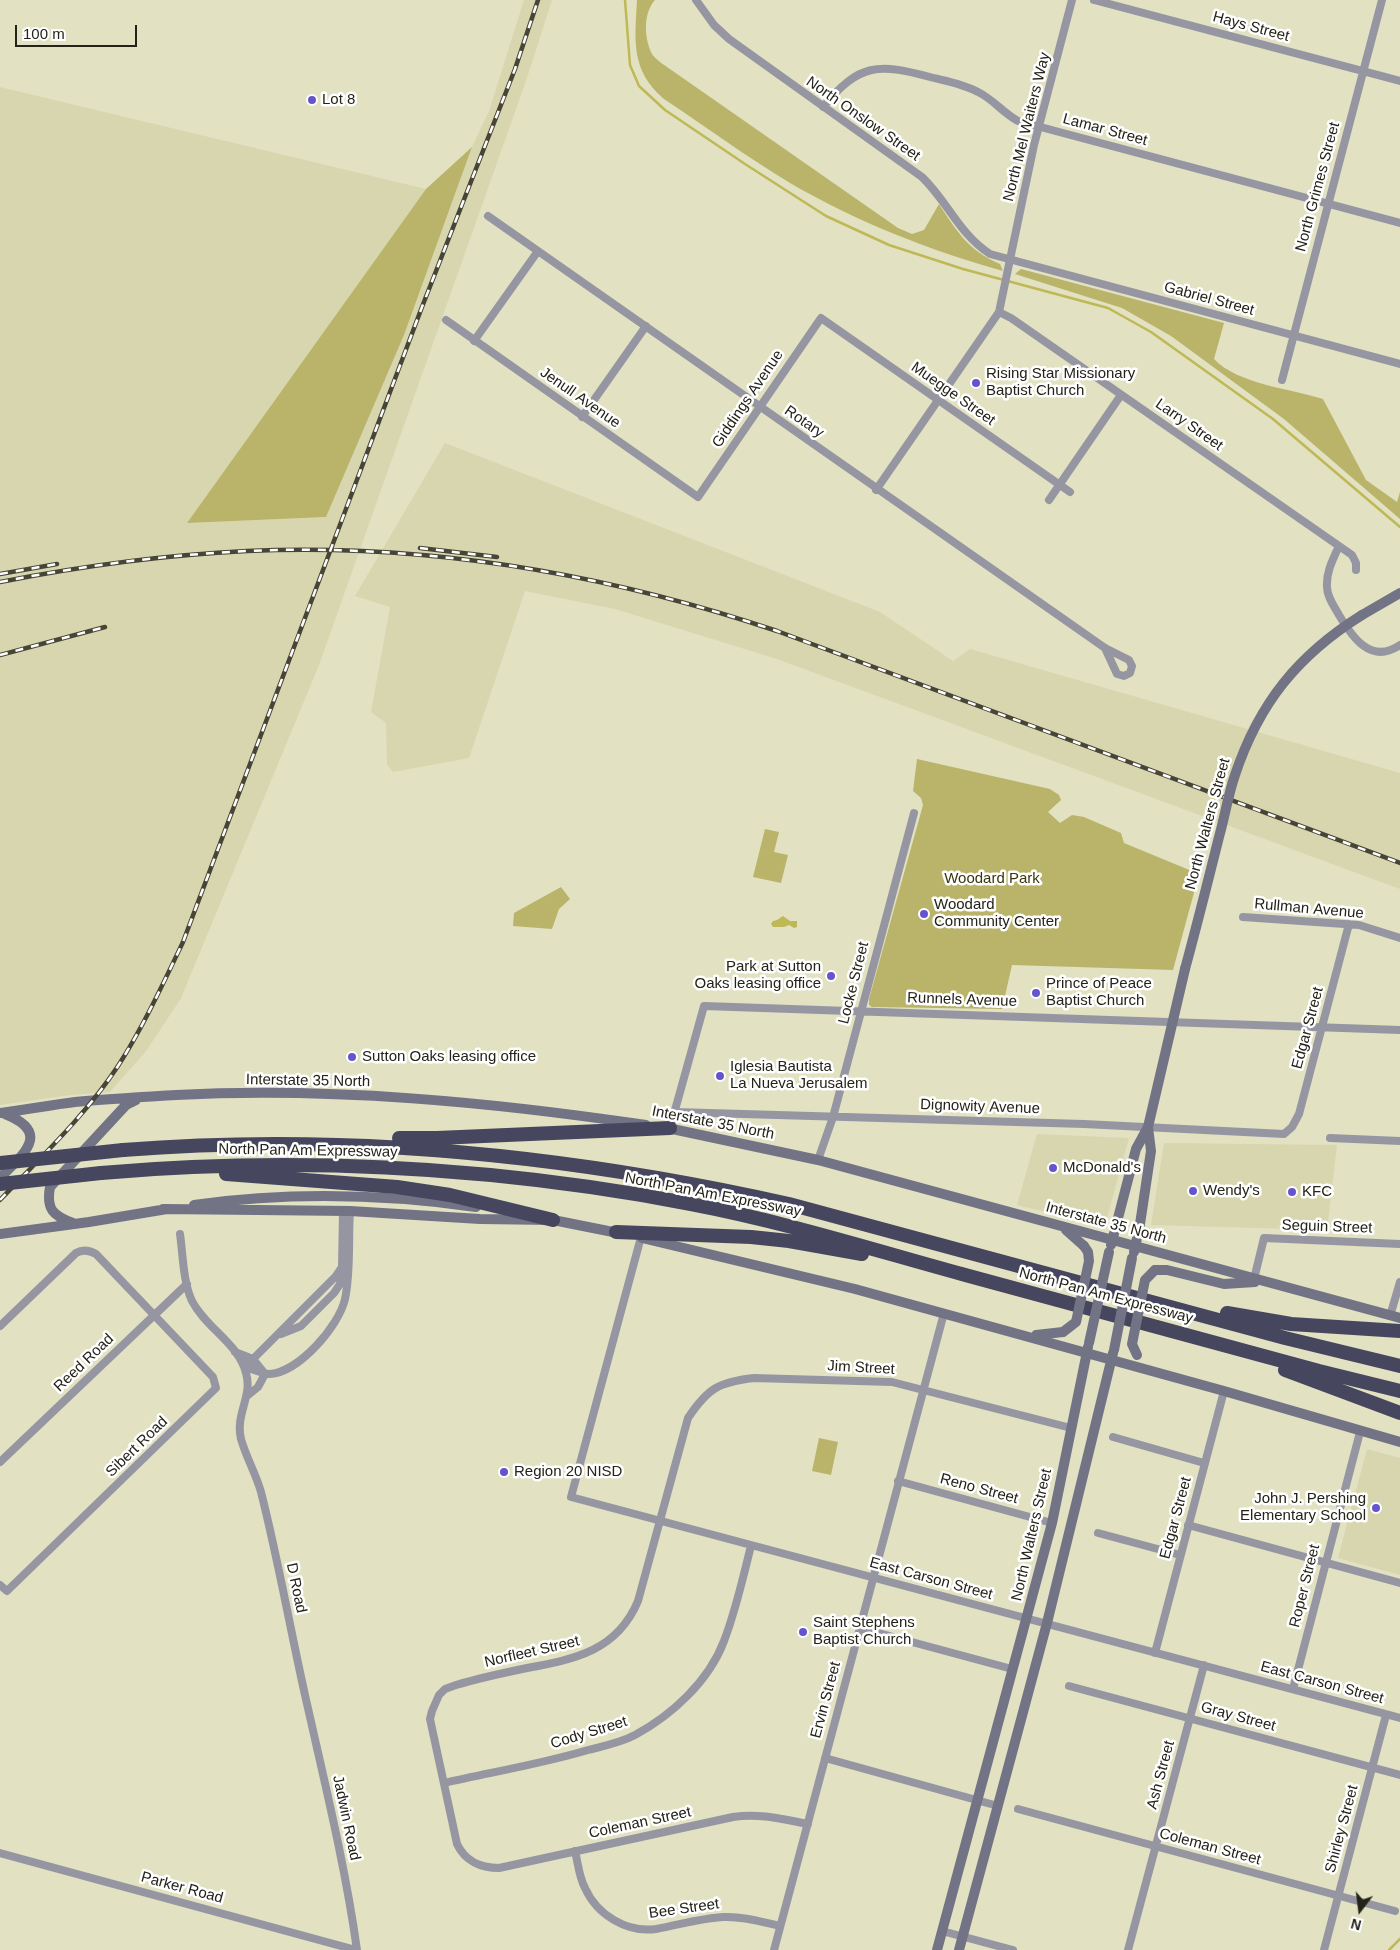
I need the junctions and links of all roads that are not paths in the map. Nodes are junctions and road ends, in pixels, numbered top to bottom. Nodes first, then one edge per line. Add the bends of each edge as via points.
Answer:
1 (696, 0) edge
2 (1072, 0) edge
3 (1094, 0) edge
4 (1382, 0) edge
5 (1363, 71) junction
6 (1400, 81) edge
7 (823, 107) junction
8 (1039, 126) junction
9 (1328, 204) junction
10 (488, 216) dead end
11 (1400, 223) edge
12 (538, 251) junction
13 (1010, 260) junction
14 (999, 312) junction
15 (821, 318) joint
16 (446, 320) dead end
17 (646, 326) junction
18 (1294, 336) junction
19 (474, 341) junction
20 (1400, 364) edge
21 (1282, 380) dead end
22 (1121, 395) junction
23 (939, 400) junction
24 (759, 407) junction
25 (582, 417) junction
26 (1059, 484) junction
27 (876, 490) junction
28 (1070, 492) dead end
29 (698, 497) joint
30 (1049, 500) dead end
31 (1339, 546) junction
32 (1356, 570) dead end
33 (1400, 593) edge
34 (1400, 645) edge
35 (1106, 648) dead end
36 (914, 813) dead end
37 (1243, 917) dead end
38 (1349, 924) junction
39 (1400, 938) edge
40 (861, 1011) junction
41 (1172, 1023) junction
42 (1322, 1027) junction
43 (1400, 1030) edge
44 (142, 1097) junction
45 (675, 1112) junction
46 (2, 1113) edge
47 (833, 1117) junction
48 (1148, 1127) junction
49 (670, 1128) junction
50 (1284, 1134) joint
51 (1330, 1138) dead end
52 (1400, 1140) edge
53 (184, 1146) junction
54 (818, 1160) junction
55 (0, 1162) edge
56 (128, 1171) junction
57 (0, 1178) edge
58 (0, 1184) edge
59 (163, 1209) junction
60 (346, 1211) junction
61 (553, 1220) junction
62 (75, 1224) junction
63 (1063, 1227) junction
64 (616, 1232) junction
65 (0, 1234) edge
66 (180, 1234) dead end
67 (641, 1237) junction
68 (1112, 1240) junction
69 (1400, 1244) edge
70 (1135, 1246) junction
71 (970, 1276) junction
72 (1259, 1280) junction
73 (1400, 1282) edge
74 (187, 1284) junction
75 (1150, 1301) junction
76 (944, 1313) junction
77 (154, 1315) junction
78 (1395, 1317) edge
79 (1142, 1322) junction
80 (0, 1326) edge
81 (1400, 1331) edge
82 (1027, 1336) junction
83 (1088, 1348) junction
84 (236, 1352) junction
85 (1113, 1355) junction
86 (253, 1359) junction
87 (1400, 1366) edge
88 (245, 1367) junction
89 (265, 1374) junction
90 (1179, 1378) junction
91 (923, 1389) junction
92 (1224, 1391) junction
93 (1400, 1391) edge
94 (246, 1396) junction
95 (1400, 1413) edge
96 (688, 1418) joint
97 (1071, 1428) junction
98 (1360, 1432) junction
99 (1113, 1437) dead end
100 (1400, 1442) edge
101 (0, 1462) edge
102 (1204, 1463) junction
103 (898, 1481) junction
104 (660, 1521) junction
105 (1052, 1523) junction
106 (1188, 1525) junction
107 (1098, 1533) dead end
108 (751, 1546) junction
109 (1180, 1555) junction
110 (1325, 1562) junction
111 (873, 1578) junction
112 (1400, 1583) edge
113 (0, 1585) edge
114 (1027, 1618) junction
115 (1047, 1623) junction
116 (860, 1628) junction
117 (1155, 1652) junction
118 (1204, 1665) junction
119 (1012, 1669) junction
120 (1069, 1686) dead end
121 (1293, 1689) junction
122 (304, 1692) joint
123 (1386, 1715) junction
124 (1190, 1718) junction
125 (1400, 1718) edge
126 (825, 1758) junction
127 (1372, 1768) junction
128 (1400, 1775) edge
129 (444, 1783) junction
130 (978, 1800) junction
131 (998, 1806) junction
132 (1018, 1809) dead end
133 (808, 1824) junction
134 (1156, 1848) junction
135 (575, 1851) junction
136 (0, 1853) edge
137 (479, 1865) joint
138 (1338, 1896) junction
139 (1395, 1911) dead end
140 (780, 1926) junction
141 (942, 1931) junction
142 (963, 1936) junction
143 (357, 1950) edge
144 (774, 1950) edge
145 (937, 1950) edge
146 (959, 1950) edge
147 (1013, 1950) edge
148 (1128, 1950) edge
149 (1324, 1950) edge

1 - 7 street, North Onslow Street via 729,39
2 - 8 street, North Mel Waiters Way
3 - 5 street, Hays Street
4 - 5 street, North Grimes Street
5 - 6 street, Hays Street
5 - 9 street, North Grimes Street
7 - 8 street, Lamar Street via 856,75 873,69 892,68 970,88 1012,117
7 - 13 street, North Onslow Street via 922,177 938,194 958,226 976,244 990,254
8 - 9 street, Lamar Street
8 - 13 street, North Mel Waiters Way
9 - 11 street, Lamar Street
9 - 18 street, North Grimes Street
10 - 12 street, Rotary
12 - 17 street, Rotary
12 - 19 street
13 - 14 street, North Mel Waiters Way
13 - 18 street, Gabriel Street
14 - 22 street, Larry Street
14 - 23 street
15 - 23 street, Muegge Street
15 - 24 street, Giddings Avenue
16 - 19 street, Jenull Avenue
17 - 24 street, Rotary
17 - 25 street
18 - 20 street, Gabriel Street
18 - 21 street, North Grimes Street
19 - 25 street, Jenull Avenue
22 - 26 street
22 - 31 street, Larry Street
23 - 26 street, Muegge Street
23 - 27 street
24 - 27 street, Rotary
24 - 29 street, Giddings Avenue
25 - 29 street, Jenull Avenue
26 - 28 street, Muegge Street
26 - 30 street
27 - 35 street, Rotary
31 - 32 street, Larry Street via 1352,555
31 - 34 street via 1328,571 1327,590 1349,633 1360,644 1373,650 1389,650
33 - 41 main road, North Walters Street, bridge via 1338,630 1306,656 1266,705 1233,782
36 - 40 street, Locke Street
37 - 38 street, Rullman Avenue
38 - 39 street, Rullman Avenue
38 - 42 street, Edgar Street
40 - 41 street, Runnels Avenue
40 - 45 street, Runnels Avenue via 704,1006
40 - 47 street, Locke Street
41 - 42 street, Runnels Avenue
41 - 48 main road, North Walters Street
42 - 43 street, Runnels Avenue
42 - 50 street, Edgar Street via 1299,1114
44 - 46 main road, Interstate 35 North via 75,1102
44 - 49 main road, Interstate 35 North via 321,1094 439,1100 529,1108
44 - 62 main road via 126,1105 50,1187 49,1206 57,1217
45 - 47 street, Dignowity Avenue
45 - 49 street
46 - 57 main road via 23,1124 31,1140 28,1149
47 - 48 street, Dignowity Avenue
47 - 54 street, Locke Street
48 - 50 street, Dignowity Avenue
48 - 68 main road, North Walters Street via 1136,1149
48 - 70 main road, North Walters Street via 1151,1151
49 - 53 highway via 438,1138 255,1136
49 - 54 main road, Interstate 35 North
51 - 52 street
53 - 55 highway, North Pan Am Expressway, bridge
53 - 75 highway, North Pan Am Expressway via 397,1147 513,1156 632,1173 789,1204
54 - 63 main road, Interstate 35 North
56 - 58 highway, North Pan Am Expressway, bridge
56 - 61 highway via 240,1175 397,1187 450,1195
56 - 71 highway, North Pan Am Expressway via 242,1165 346,1166 518,1178 657,1198 783,1224
59 - 60 main road
59 - 61 main road via 227,1200 366,1197 447,1203
59 - 62 main road
60 - 61 main road
60 - 86 street via 340,1284 334,1294 301,1326 278,1335
60 - 89 street via 348,1283 345,1302 335,1322 300,1362
61 - 64 main road
62 - 65 main road
63 - 68 main road, Interstate 35 North
63 - 82 main road, bridge via 1088,1252 1089,1261 1076,1322 1063,1332
64 - 67 main road
64 - 71 highway via 789,1241
66 - 74 street
67 - 76 main road via 839,1284
67 - 104 street, East Carson Street via 571,1497
68 - 70 main road, Interstate 35 North
68 - 83 main road, North Walters Street, bridge
69 - 72 street, Seguin Street via 1264,1238
70 - 72 main road, Interstate 35 North
70 - 85 main road, North Walters Street, bridge
71 - 79 highway, North Pan Am Expressway
72 - 78 main road, Interstate 35 North
72 - 90 main road, bridge via 1224,1284 1167,1270 1155,1270 1145,1280 1132,1344 1137,1355
73 - 78 street
74 - 77 street, Reed Road
74 - 84 street via 192,1301
75 - 81 highway via 1291,1324
75 - 87 highway, North Pan Am Expressway
76 - 82 main road
76 - 91 street, Ervin Street
77 - 80 street via 89,1250 81,1251
77 - 101 street, Reed Road
77 - 113 street, Sibert Road via 213,1377 216,1388 7,1592
79 - 93 highway, North Pan Am Expressway
79 - 95 highway
82 - 83 main road
83 - 85 main road
83 - 97 main road, North Walters Street
84 - 86 street
84 - 88 street
85 - 90 main road
85 - 115 main road, North Walters Street
86 - 88 street
86 - 89 street
88 - 89 street
88 - 94 street
89 - 94 street via 258,1387
90 - 92 main road
91 - 96 street, Jim Street via 873,1380 735,1380 709,1392
91 - 97 street, Jim Street
91 - 103 street, Ervin Street
92 - 98 main road
92 - 102 street, Edgar Street
94 - 122 street, D Road via 239,1420 240,1431 260,1491
96 - 104 street, Norfleet Street
97 - 105 main road, North Walters Street
98 - 100 main road
98 - 110 street, Roper Street
99 - 102 street
102 - 106 street, Edgar Street
103 - 105 street, Reno Street
103 - 111 street, Ervin Street
104 - 108 street, East Carson Street
104 - 129 street, Norfleet Street via 638,1601 629,1621 614,1637 593,1651 564,1661 471,1680 439,1695 430,1719
105 - 114 main road, North Walters Street
106 - 109 street, Edgar Street
106 - 110 street
107 - 109 street
108 - 111 street, East Carson Street
108 - 129 street, Cody Street via 718,1653 697,1685 663,1716 622,1740 569,1756
109 - 117 street, Edgar Street
110 - 112 street
110 - 121 street, Roper Street
111 - 114 street, East Carson Street
111 - 116 street, Ervin Street
114 - 115 street, East Carson Street
114 - 119 main road, North Walters Street
115 - 117 street, East Carson Street
115 - 131 main road, North Walters Street
116 - 119 street
116 - 126 street, Ervin Street
117 - 118 street, East Carson Street
118 - 121 street, East Carson Street
118 - 124 street, Ash Street
119 - 130 main road, North Walters Street
120 - 124 street, Gray Street
121 - 123 street, East Carson Street
122 - 143 street, Jadwin Road via 339,1849
123 - 125 street, East Carson Street
123 - 127 street, Shirley Street
124 - 127 street, Gray Street
124 - 134 street, Ash Street
126 - 130 street
126 - 133 street, Ervin Street
127 - 128 street, Gray Street
127 - 138 street, Shirley Street
129 - 137 street, Norfleet Street via 457,1844 466,1857
130 - 131 street
130 - 141 main road, North Walters Street
131 - 142 main road, North Walters Street
132 - 134 street, Coleman Street
133 - 135 street, Coleman Street via 748,1815
133 - 140 street, Ervin Street
134 - 138 street, Coleman Street
134 - 148 street, Ash Street
135 - 137 street, Coleman Street via 499,1868
135 - 140 street, Bee Street via 588,1894 603,1912 625,1926 656,1929 727,1916
136 - 143 street, Parker Road
138 - 139 street, Coleman Street
138 - 149 street, Shirley Street
140 - 144 street, Ervin Street
141 - 142 street
141 - 145 main road, North Walters Street
142 - 146 main road, North Walters Street
142 - 147 street

